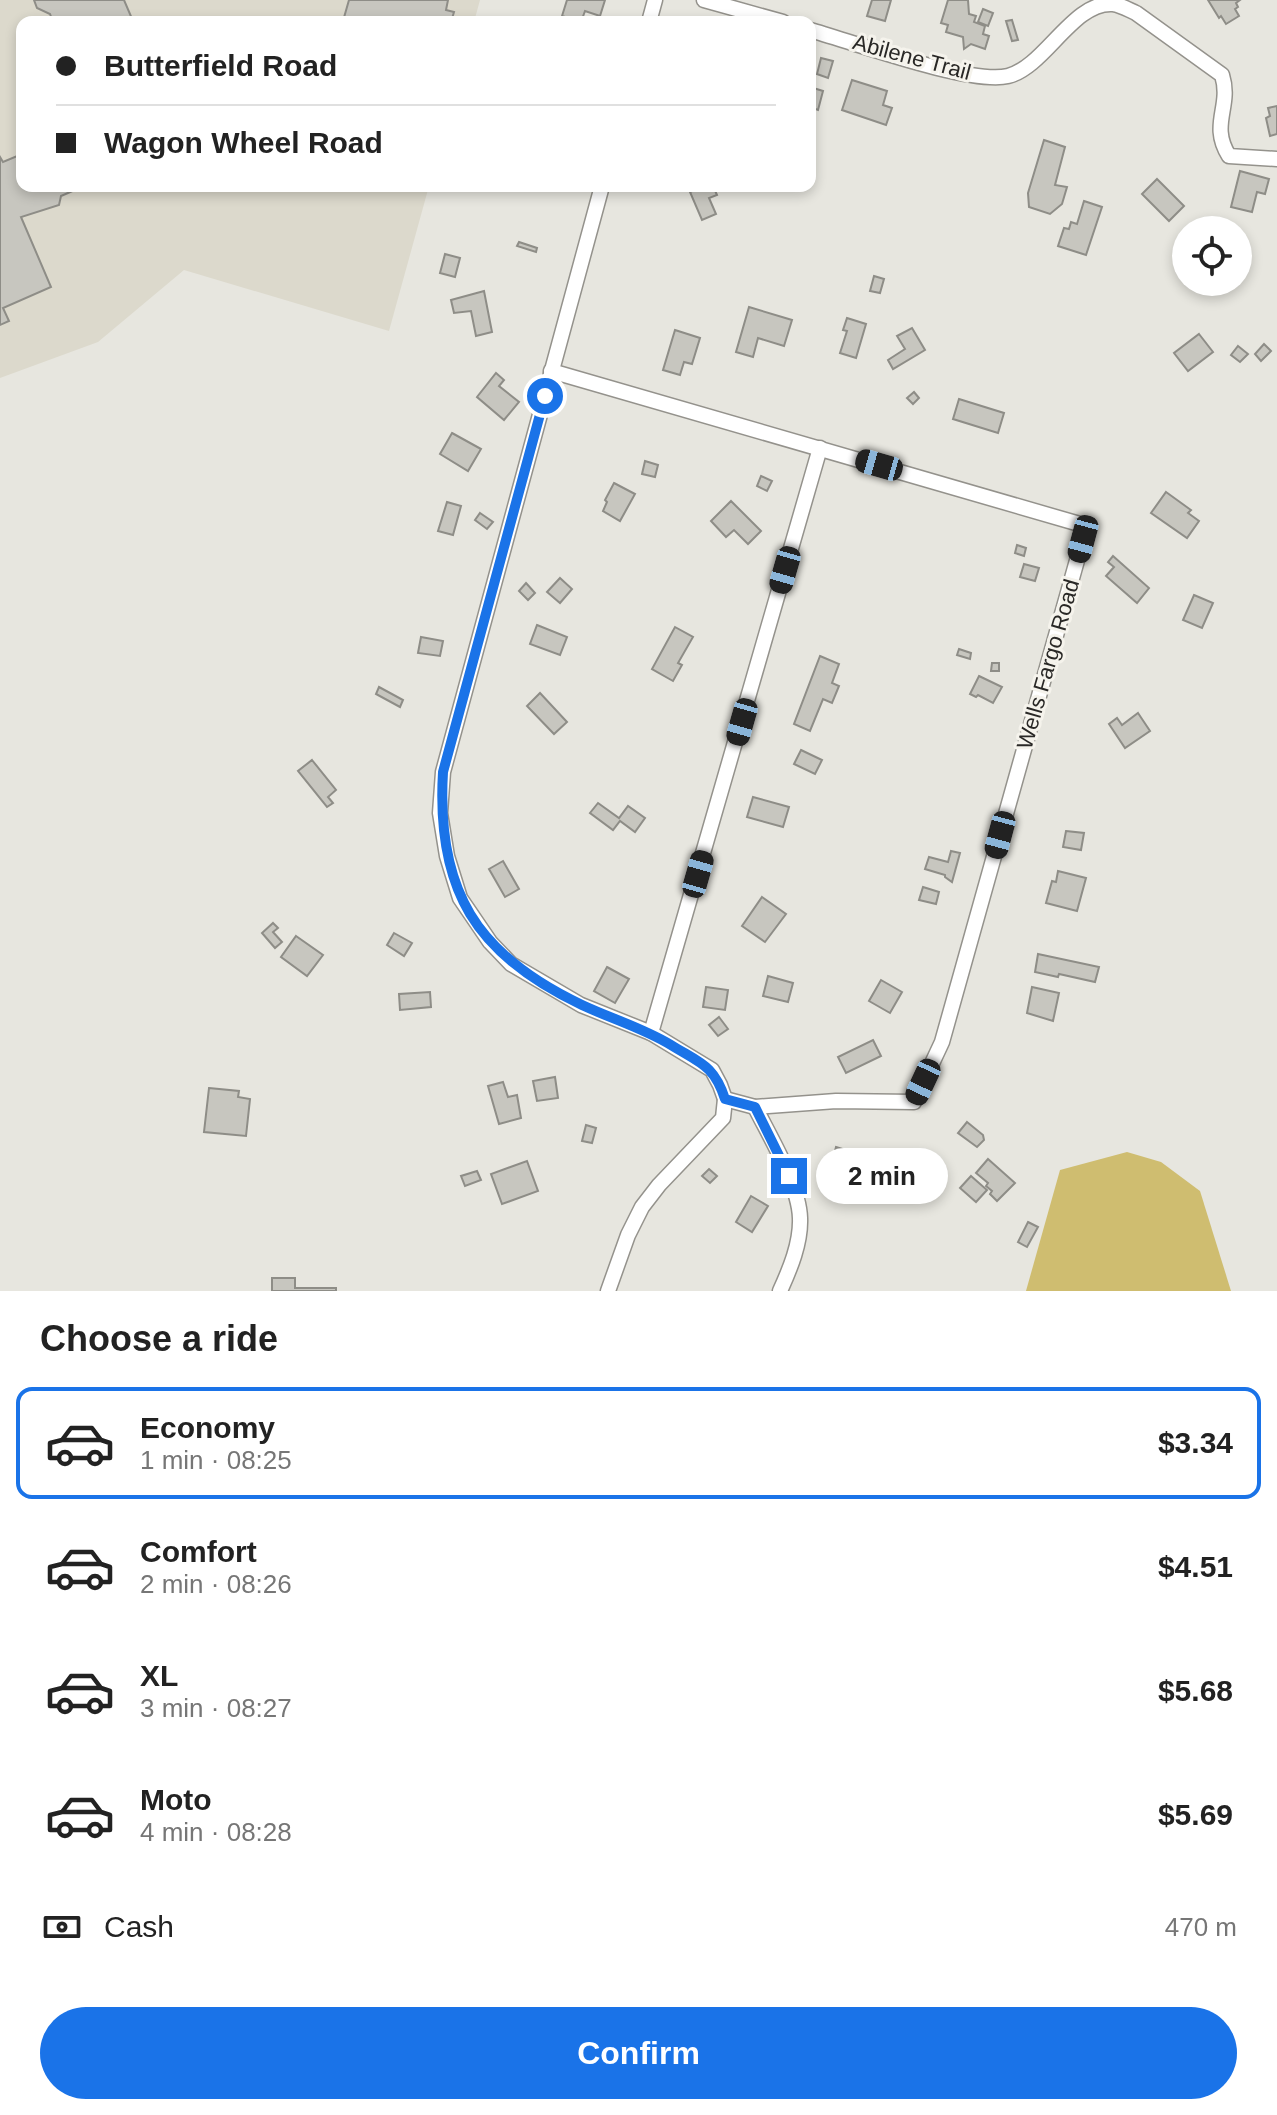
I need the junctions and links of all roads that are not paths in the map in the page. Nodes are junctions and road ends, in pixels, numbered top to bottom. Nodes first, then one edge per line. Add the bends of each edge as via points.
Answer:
1 (704, 0) edge
2 (761, 16) edge
3 (816, 32) edge
4 (1276, 157) edge
5 (600, 192) edge
6 (551, 371) junction
7 (820, 448) junction
8 (651, 1033) junction
9 (725, 1099) junction
10 (755, 1107) junction
11 (608, 1291) edge
12 (780, 1291) edge

1 - 2 street
3 - 4 street, Abilene Trail via 965,75 1008,76 1035,60 1091,10 1110,4 1122,7 1222,75 1226,88 1220,141 1229,156
5 - 6 street
6 - 7 street, Wells Fargo Road
6 - 8 street via 443,772 444,843 460,898 511,964 581,1005
7 - 8 street
7 - 10 street, Wells Fargo Road via 1083,525 1083,539 942,1042 914,1102
8 - 9 street via 712,1070
9 - 10 street, Wells Fargo Road
9 - 11 street via 723,1118 642,1207
10 - 12 street via 789,1176 800,1218 793,1262

